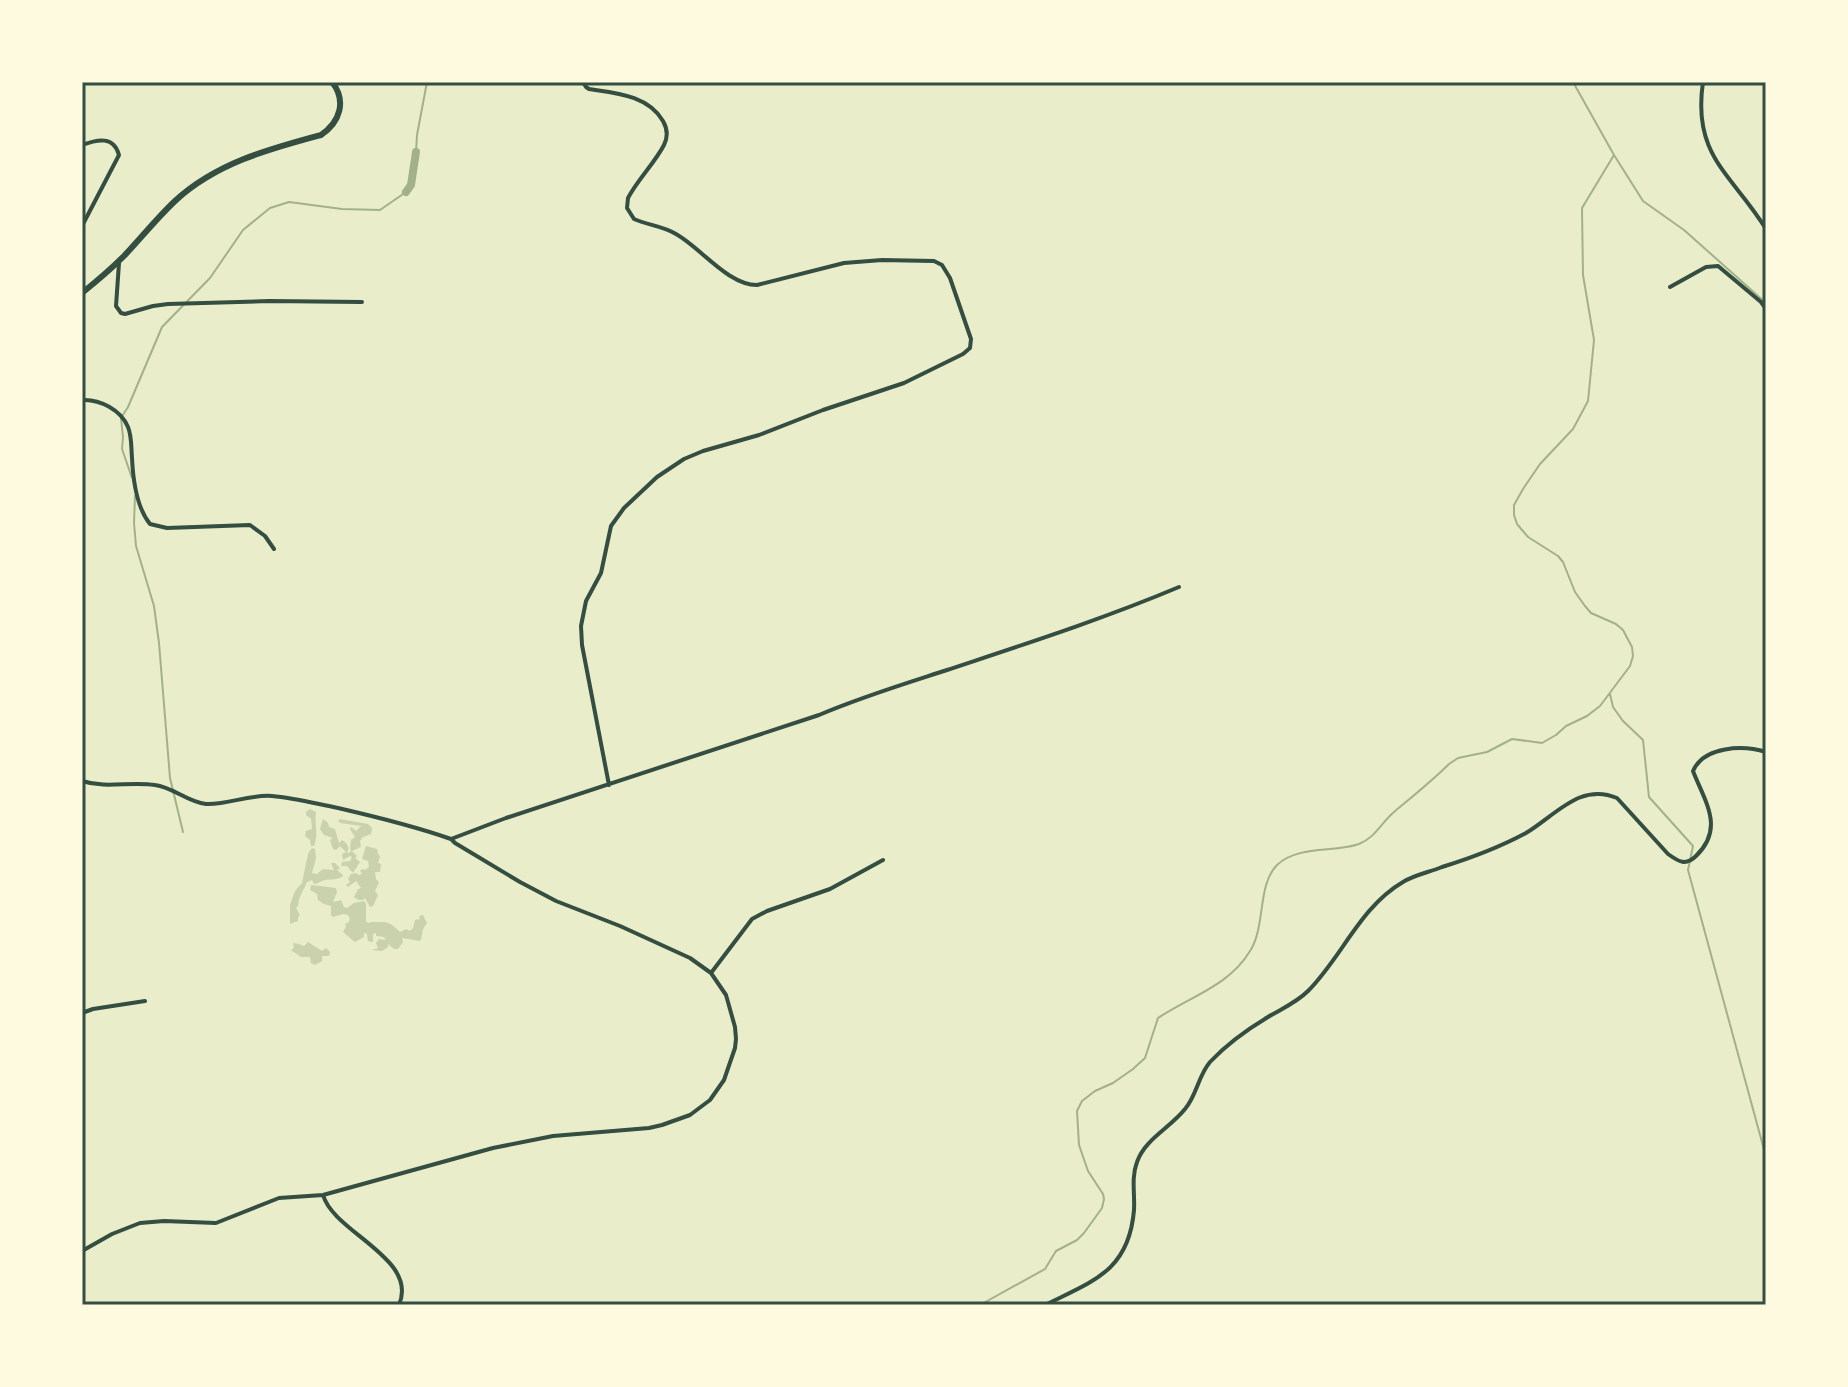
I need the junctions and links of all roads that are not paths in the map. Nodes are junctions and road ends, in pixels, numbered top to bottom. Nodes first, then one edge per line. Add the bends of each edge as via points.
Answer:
1 (332, 82) edge
2 (583, 82) edge
3 (1703, 82) edge
4 (82, 145) edge
5 (82, 226) edge
6 (1766, 229) edge
7 (119, 261) junction
8 (1670, 287) dead end
9 (82, 293) edge
10 (362, 302) dead end
11 (1766, 309) edge
12 (82, 400) edge
13 (274, 549) dead end
14 (1179, 587) dead end
15 (1766, 752) edge
16 (82, 781) edge
17 (609, 785) junction
18 (451, 839) junction
19 (883, 860) dead end
20 (711, 973) junction
21 (145, 1001) dead end
22 (82, 1013) edge
23 (323, 1195) junction
24 (82, 1251) edge
25 (399, 1305) edge
26 (1045, 1305) edge

1 - 7 main road via 340,109 326,131 249,156 204,179 175,201
2 - 17 street via 589,89 647,105 666,127 662,147 628,198 634,219 675,233 748,285 853,262 934,261 950,278 971,339 967,352 916,378 684,459 624,508 611,526 581,626
3 - 6 street via 1702,116 1710,150
4 - 5 street via 109,141 119,155
7 - 9 main road
7 - 10 street via 116,306 125,314 168,304
8 - 11 street via 1718,266
12 - 13 street via 105,404 124,420 141,509 150,524 250,525
14 - 17 street
15 - 26 street via 1749,747 1719,752 1695,766 1711,833 1690,862 1668,854 1617,798 1596,793 1565,804 1527,832 1404,881 1368,912 1305,994 1246,1031 1211,1061 1194,1098 1137,1161 1130,1230 1117,1260 1095,1280
16 - 18 street via 161,786 201,803 272,796 411,825
17 - 18 street
18 - 20 street via 556,901 690,958
19 - 20 street via 830,889 752,919
20 - 23 street via 726,995 735,1048 718,1091 690,1115 649,1128 508,1144
21 - 22 street
23 - 24 street via 279,1198 216,1223 140,1223
23 - 25 street via 330,1210 392,1266 402,1286

